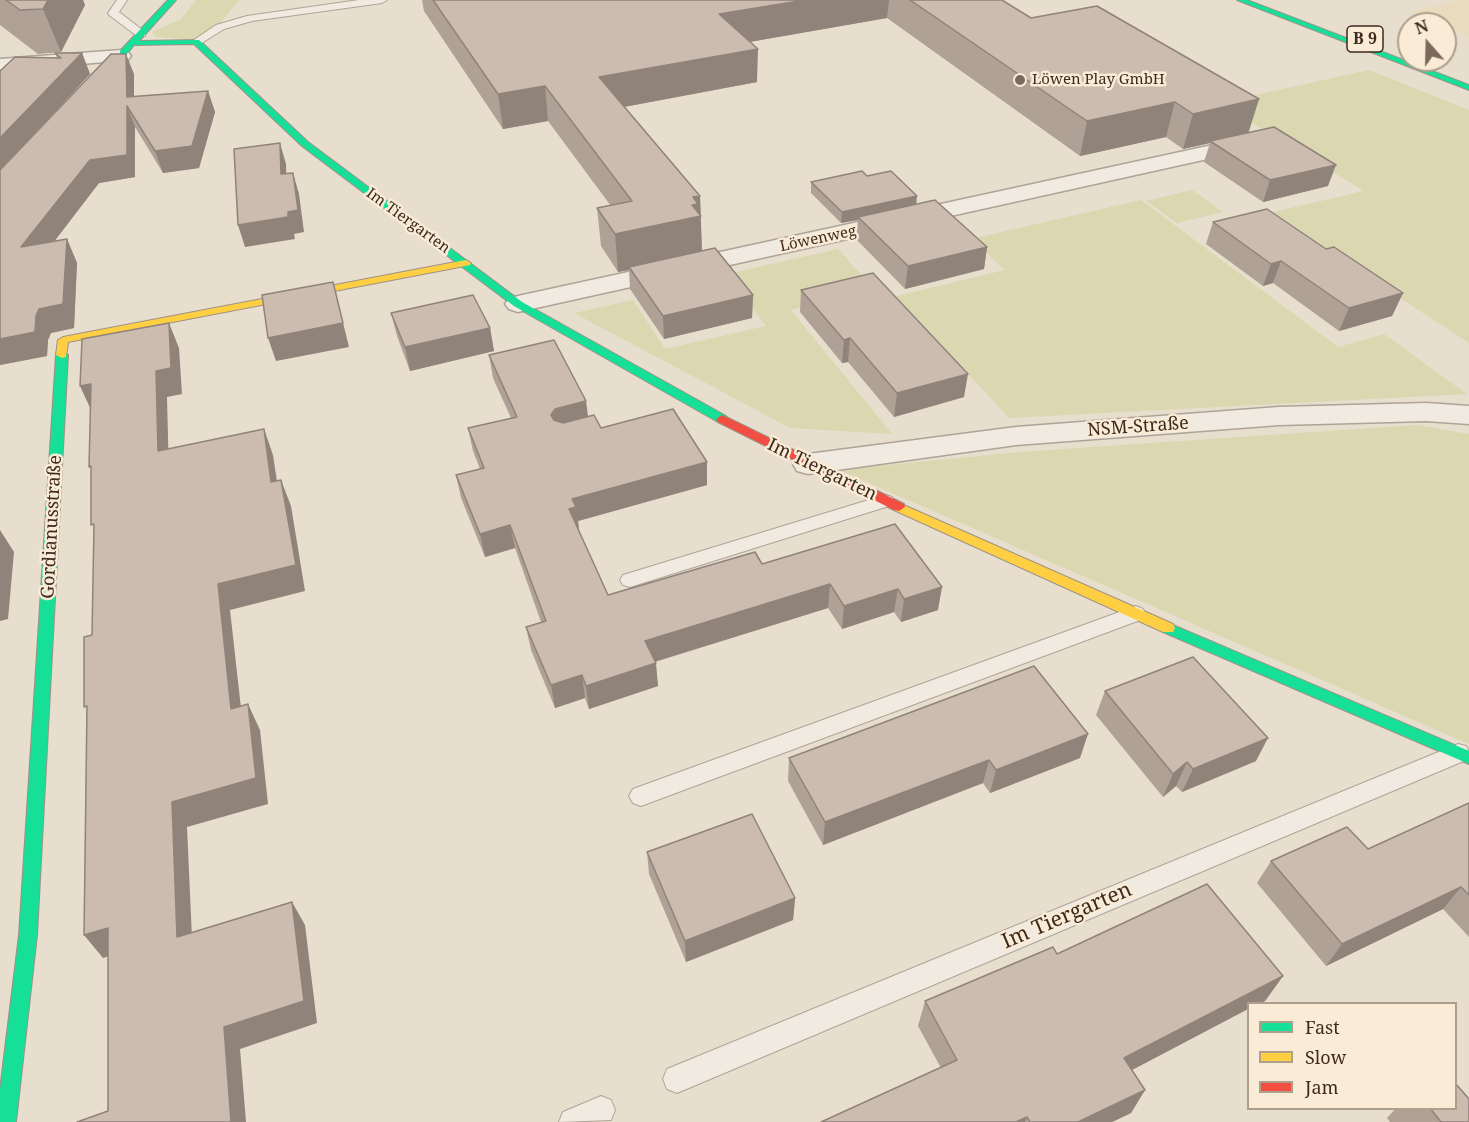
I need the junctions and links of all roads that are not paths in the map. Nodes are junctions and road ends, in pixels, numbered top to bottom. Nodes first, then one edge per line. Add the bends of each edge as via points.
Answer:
1 (122, 0) edge
2 (172, 0) edge
3 (382, 0) edge
4 (1228, 0) edge
5 (1241, 0) edge
6 (1306, 10) dead end
7 (1323, 32) junction
8 (196, 42) junction
9 (132, 44) junction
10 (0, 65) edge
11 (105, 73) edge
12 (1446, 79) junction
13 (1469, 88) edge
14 (1258, 141) edge
15 (466, 263) junction
16 (518, 304) junction
17 (694, 405) junction
18 (672, 411) edge
19 (1469, 415) edge
20 (808, 464) junction
21 (885, 501) junction
22 (630, 580) dead end
23 (1136, 614) junction
24 (1464, 755) edge
25 (641, 796) dead end
26 (677, 1078) dead end
27 (601, 1110) dead end
28 (6, 1122) edge
29 (573, 1122) edge

1 - 9 lane via 113,13
2 - 9 main road
3 - 8 lane via 251,18 220,27
4 - 7 main road, B 9
5 - 7 main road, B 9
6 - 12 main road, B 9
7 - 12 main road, B 9
8 - 9 main road
8 - 15 main road, Im Tiergarten via 305,144
9 - 10 street
9 - 11 main road
12 - 13 main road, B 9
14 - 16 street, Löwenweg
15 - 16 main road, Im Tiergarten
15 - 28 main road, Gordianusstraße via 63,340 28,935
16 - 17 main road, Im Tiergarten
17 - 18 lane
17 - 20 main road, Im Tiergarten
19 - 20 street, NSM-Straße via 1426,412 1256,418 1016,436
20 - 21 main road, Im Tiergarten
21 - 22 lane, Im Tiergarten
21 - 23 main road, Im Tiergarten
23 - 24 main road, Im Tiergarten
23 - 25 lane
24 - 26 lane, Im Tiergarten
27 - 29 lane

